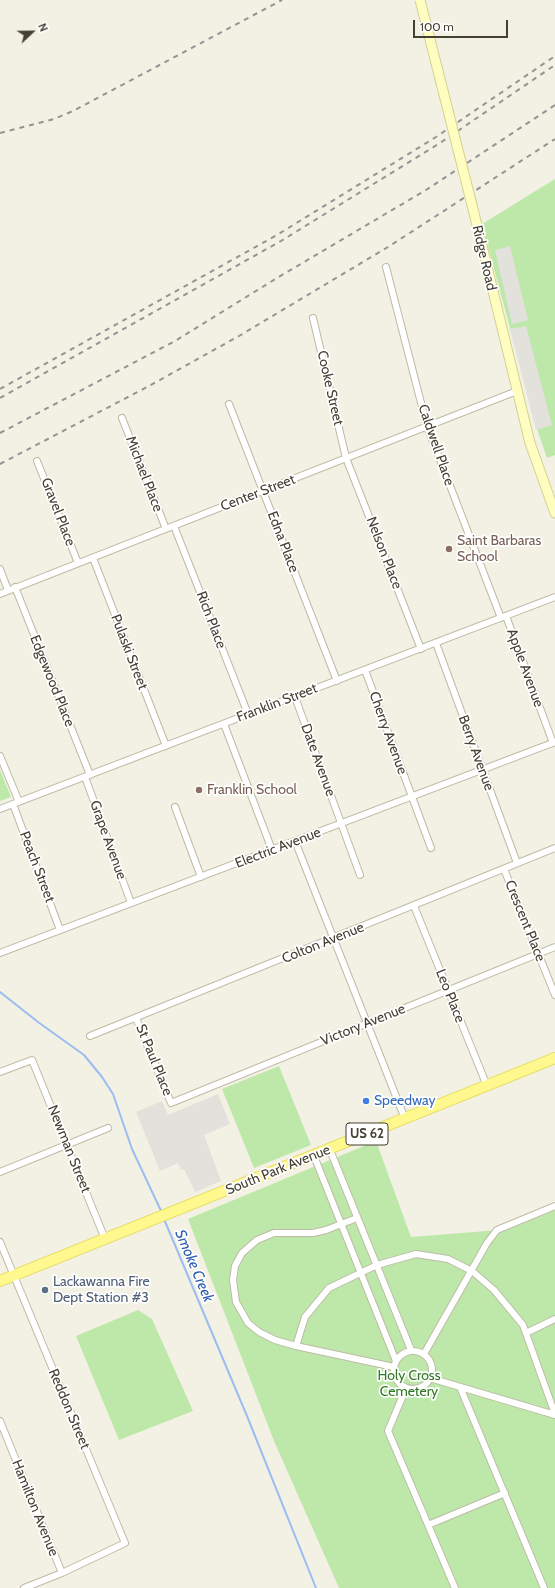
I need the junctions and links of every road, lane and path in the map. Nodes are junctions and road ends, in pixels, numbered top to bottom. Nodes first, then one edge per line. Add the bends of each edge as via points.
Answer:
1 (420, 0) edge
2 (386, 267) dead end
3 (313, 318) dead end
4 (517, 391) junction
5 (229, 404) dead end
6 (122, 418) dead end
7 (427, 426) junction
8 (346, 458) junction
9 (37, 461) dead end
10 (263, 491) junction
11 (555, 513) edge
12 (174, 526) junction
13 (166, 529) junction
14 (93, 558) junction
15 (78, 564) junction
16 (0, 569) edge
17 (15, 588) junction
18 (8, 590) junction
19 (0, 594) edge
20 (555, 597) edge
21 (503, 617) junction
22 (436, 643) junction
23 (421, 649) junction
24 (365, 670) junction
25 (337, 681) junction
26 (295, 696) junction
27 (248, 714) junction
28 (224, 724) junction
29 (554, 743) edge
30 (166, 746) junction
31 (0, 756) edge
32 (482, 770) junction
33 (87, 776) junction
34 (411, 797) junction
35 (16, 803) junction
36 (175, 807) dead end
37 (0, 810) edge
38 (341, 824) junction
39 (295, 841) junction
40 (431, 848) dead end
41 (555, 848) edge
42 (272, 850) junction
43 (518, 863) junction
44 (504, 869) junction
45 (360, 875) dead end
46 (201, 877) junction
47 (131, 903) junction
48 (414, 906) junction
49 (60, 930) junction
50 (334, 938) junction
51 (555, 947) edge
52 (0, 952) edge
53 (538, 954) junction
54 (448, 991) junction
55 (555, 995) edge
56 (136, 1018) junction
57 (367, 1023) junction
58 (90, 1036) dead end
59 (555, 1058) edge
60 (0, 1072) edge
61 (487, 1086) junction
62 (171, 1103) joint
63 (405, 1119) junction
64 (108, 1128) dead end
65 (67, 1145) junction
66 (330, 1150) junction
67 (314, 1156) junction
68 (0, 1172) edge
69 (555, 1206) edge
70 (357, 1218) junction
71 (341, 1224) junction
72 (105, 1239) junction
73 (0, 1242) edge
74 (377, 1265) junction
75 (361, 1272) junction
76 (472, 1272) junction
77 (14, 1276) junction
78 (0, 1281) edge
79 (555, 1318) edge
80 (526, 1334) junction
81 (296, 1346) junction
82 (411, 1350) junction
83 (424, 1354) junction
84 (395, 1364) junction
85 (430, 1378) junction
86 (460, 1387) junction
87 (406, 1388) junction
88 (555, 1414) edge
89 (0, 1421) edge
90 (505, 1493) junction
91 (428, 1525) junction
92 (62, 1573) junction
93 (24, 1588) edge
94 (455, 1588) edge
95 (544, 1588) edge

1 - 4 main road, Ridge Road, bridge
2 - 7 street, Caldwell Place
3 - 8 street, Cooke Street
4 - 7 street, Center Street
4 - 11 main road, Ridge Road via 530,443
5 - 10 street, Edna Place
6 - 13 street, Michael Place
7 - 8 street, Center Street
7 - 21 street, Caldwell Place
8 - 10 street, Center Street
8 - 23 street, Nelson Place
9 - 15 street, Gravel Place
10 - 12 street, Center Street
10 - 25 street, Edna Place
12 - 13 street, Center Street
12 - 27 street, Rich Place
13 - 14 street, Center Street
14 - 15 street, Center Street
14 - 30 street, Pulaski Street
15 - 17 street, Center Street
16 - 18 street
17 - 18 street, Center Street
17 - 33 street, Edgewood Place
18 - 19 street, Center Street
20 - 21 street, Franklin Street
21 - 22 street, Franklin Street
21 - 29 street, Apple Avenue
22 - 23 street, Franklin Street
22 - 32 street, Berry Avenue
23 - 24 street, Franklin Street
24 - 25 street, Franklin Street
24 - 34 street, Cherry Avenue
25 - 26 street, Franklin Street
26 - 27 street, Franklin Street
26 - 38 street, Date Avenue
27 - 28 street, Franklin Street
28 - 30 street, Franklin Street
28 - 42 street
29 - 32 street, Electric Avenue
30 - 33 street, Franklin Street
31 - 35 street, Peach Street
32 - 34 street, Electric Avenue
32 - 43 street, Berry Avenue
33 - 35 street, Franklin Street
33 - 47 street, Grape Avenue
34 - 38 street, Electric Avenue
34 - 40 street, Cherry Avenue
35 - 37 street, Franklin Street
35 - 49 street, Peach Street
36 - 46 street
38 - 39 street, Electric Avenue
38 - 45 street, Date Avenue
39 - 42 street, Electric Avenue
39 - 50 street
41 - 43 street, Colton Avenue
42 - 46 street, Electric Avenue
43 - 44 street, Colton Avenue
44 - 48 street, Colton Avenue
44 - 53 street, Crescent Place
46 - 47 street, Electric Avenue
47 - 49 street, Electric Avenue
48 - 50 street, Colton Avenue
48 - 54 street, Leo Place
49 - 52 street, Electric Avenue
50 - 56 street, Colton Avenue
50 - 57 street
51 - 53 street, Victory Avenue
53 - 54 street, Victory Avenue
53 - 55 street, Crescent Place
54 - 57 street, Victory Avenue
54 - 61 street, Leo Place
56 - 58 street, Colton Avenue
56 - 62 street, St Paul Place
57 - 62 street, Victory Avenue
57 - 63 street
59 - 61 main road, South Park Avenue / US 62
60 - 65 street, Newman Street via 32,1060
61 - 63 main road, South Park Avenue / US 62
63 - 66 main road, South Park Avenue / US 62
64 - 65 street
65 - 68 street
65 - 72 street, Newman Street
66 - 67 main road, South Park Avenue / US 62
66 - 70 street
67 - 71 street
67 - 72 main road, South Park Avenue / US 62
69 - 76 street via 497,1230
70 - 71 street
70 - 74 street
71 - 75 street
71 - 81 street via 313,1233 274,1233 257,1240 242,1253 235,1266 233,1280 236,1302 248,1323 274,1340
72 - 77 main road, South Park Avenue / US 62
73 - 77 street, Reddon Street
74 - 75 street
74 - 76 street via 416,1254 448,1259
74 - 82 street
75 - 81 street via 329,1288 305,1317
75 - 84 street
76 - 80 street via 494,1290 523,1325
76 - 83 street
77 - 78 main road, South Park Avenue / US 62
77 - 92 street, Reddon Street via 125,1543
79 - 80 street
80 - 88 street
81 - 84 street
82 - 83 street
82 - 84 street via 400,1355
83 - 85 street via 432,1366
84 - 87 street via 395,1378
85 - 86 street
85 - 87 street via 421,1388
86 - 88 street
86 - 90 street
87 - 91 street via 388,1431
89 - 92 street, Hamilton Avenue
90 - 91 street
90 - 95 street
91 - 94 street
92 - 93 street

